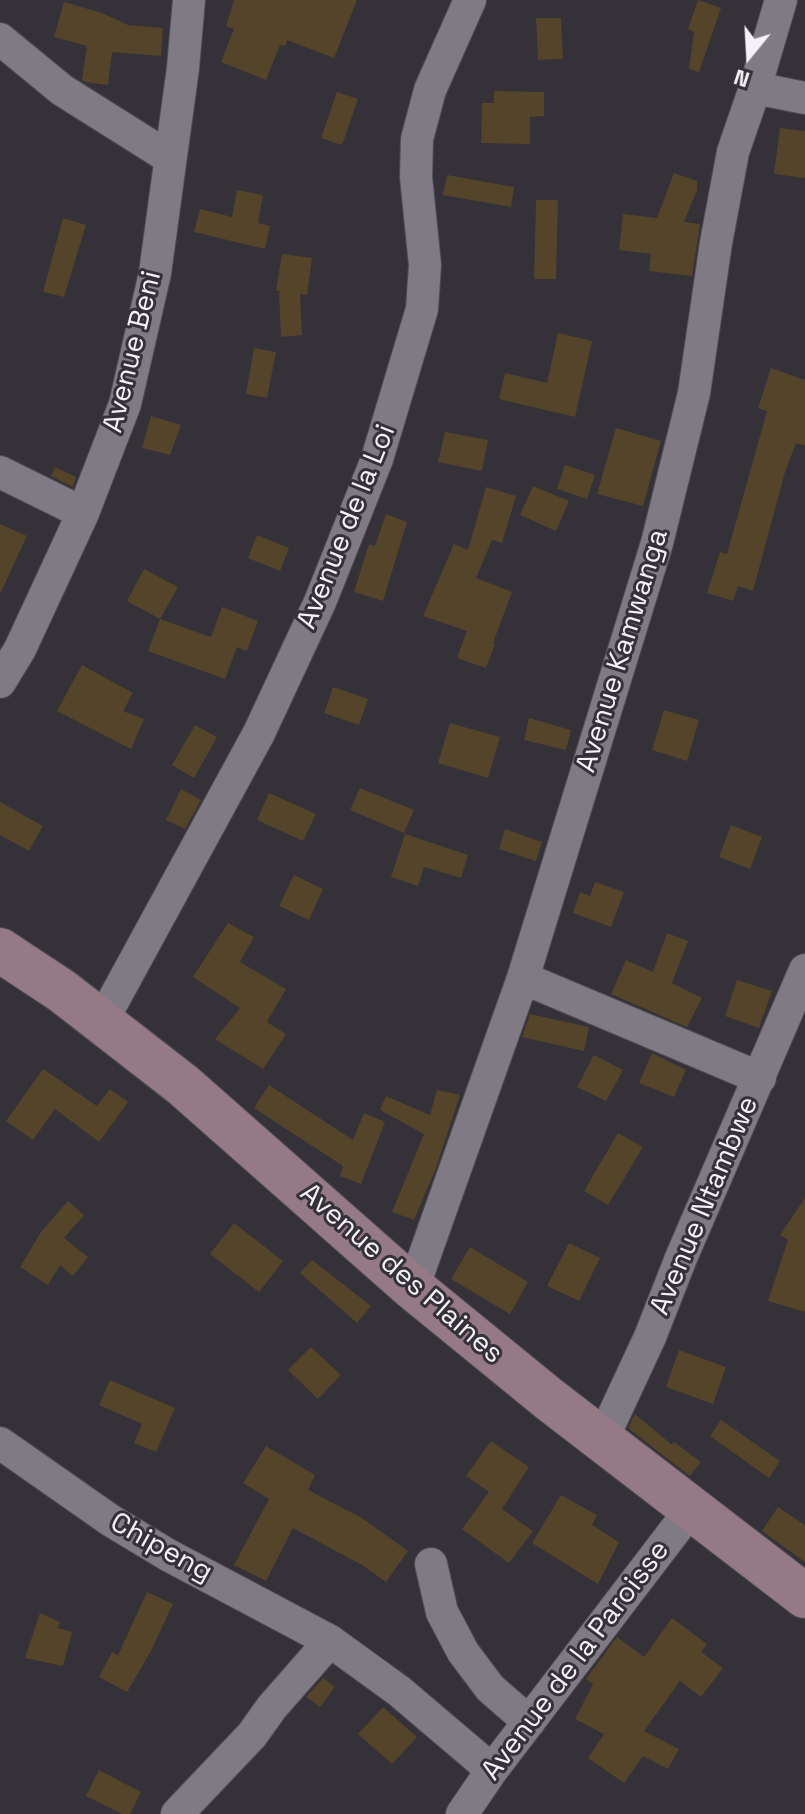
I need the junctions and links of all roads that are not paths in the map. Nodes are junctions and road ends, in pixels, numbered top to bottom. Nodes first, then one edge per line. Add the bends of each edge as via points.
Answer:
1 (189, 0) edge
2 (470, 0) edge
3 (781, 0) edge
4 (0, 39) edge
5 (755, 88) junction
6 (805, 98) edge
7 (170, 158) junction
8 (0, 472) edge
9 (83, 513) junction
10 (0, 682) edge
11 (0, 950) edge
12 (805, 970) edge
13 (523, 978) junction
14 (102, 1021) junction
15 (760, 1078) junction
16 (413, 1288) junction
17 (602, 1440) junction
18 (0, 1443) edge
19 (692, 1508) junction
20 (431, 1564) dead end
21 (804, 1595) edge
22 (330, 1641) junction
23 (529, 1722) junction
24 (492, 1770) junction
25 (466, 1813) edge
26 (177, 1814) edge

1 - 7 street, Avenue Beni
2 - 14 street, Avenue de la Loi via 430,90 417,139 425,265 422,309 377,459 259,733
3 - 5 street, Avenue Kamwanga
4 - 7 street via 62,90
5 - 6 street
5 - 13 street, Avenue Kamwanga via 724,194 684,441
7 - 9 street, Avenue Beni via 155,273 125,404
8 - 9 street
9 - 10 street, Avenue Beni
11 - 14 street, Avenue des Plaines
12 - 15 street, Avenue Ntambwe
13 - 15 street
13 - 16 street, Avenue Kamwanga
14 - 16 street, Avenue des Plaines via 240,1134
15 - 17 street, Avenue Ntambwe
16 - 17 street, Avenue des Plaines
17 - 19 street, Avenue des Plaines
18 - 22 street, Chipeng via 168,1555
19 - 21 street, Avenue des Plaines
19 - 23 street, Avenue de la Paroisse
20 - 23 street via 442,1612 463,1652 490,1688
22 - 24 street, Chipeng
22 - 26 street
23 - 24 street, Avenue de la Paroisse
24 - 25 street, Avenue de la Paroisse

